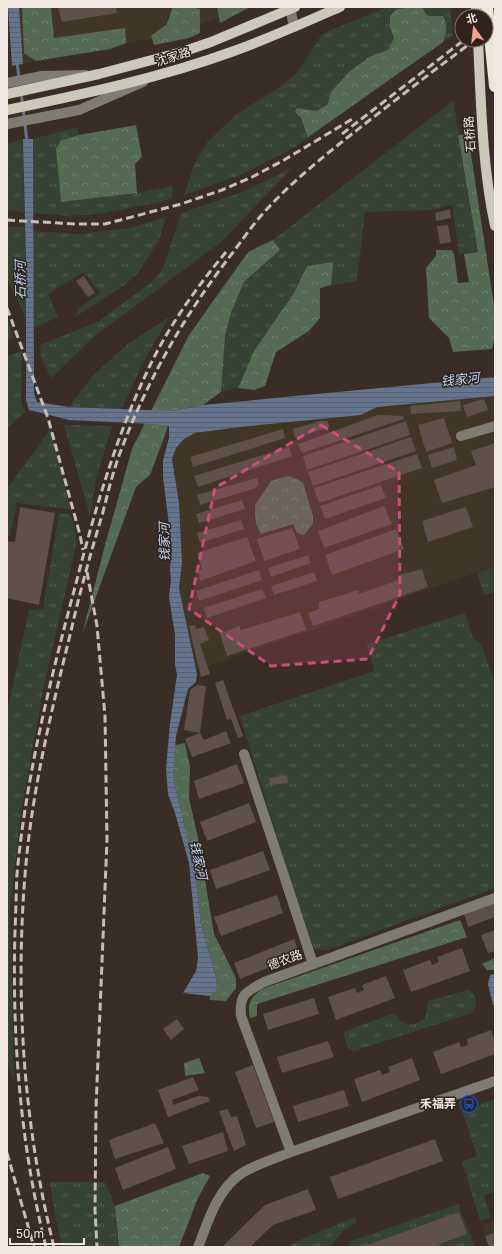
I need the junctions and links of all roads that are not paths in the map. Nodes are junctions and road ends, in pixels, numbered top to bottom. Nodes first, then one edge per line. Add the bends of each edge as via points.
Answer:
1 (340, 7) edge
2 (487, 7) edge
3 (292, 8) edge
4 (294, 27) junction
5 (478, 48) edge
6 (159, 75) junction
7 (495, 86) edge
8 (10, 88) edge
9 (12, 109) edge
10 (7, 124) edge
11 (495, 226) edge
12 (495, 426) edge
13 (461, 436) dead end
14 (244, 754) dead end
15 (495, 898) edge
16 (313, 964) junction
17 (495, 1081) edge
18 (291, 1152) junction
19 (198, 1247) edge

1 - 4 main road, 沈家路
2 - 7 highway
3 - 4 street
3 - 8 main road, 沈家路 via 182,52 99,74
4 - 6 main road, 沈家路 via 233,51
5 - 11 main road, 石桥路 via 485,163
6 - 9 main road, 沈家路 via 105,90
6 - 10 street via 79,110
12 - 13 street
14 - 16 street
15 - 16 street, 德农路
16 - 18 street, 德农路 via 264,982 242,997 240,1004 241,1016
17 - 18 street
18 - 19 street via 260,1164 231,1182 213,1210

